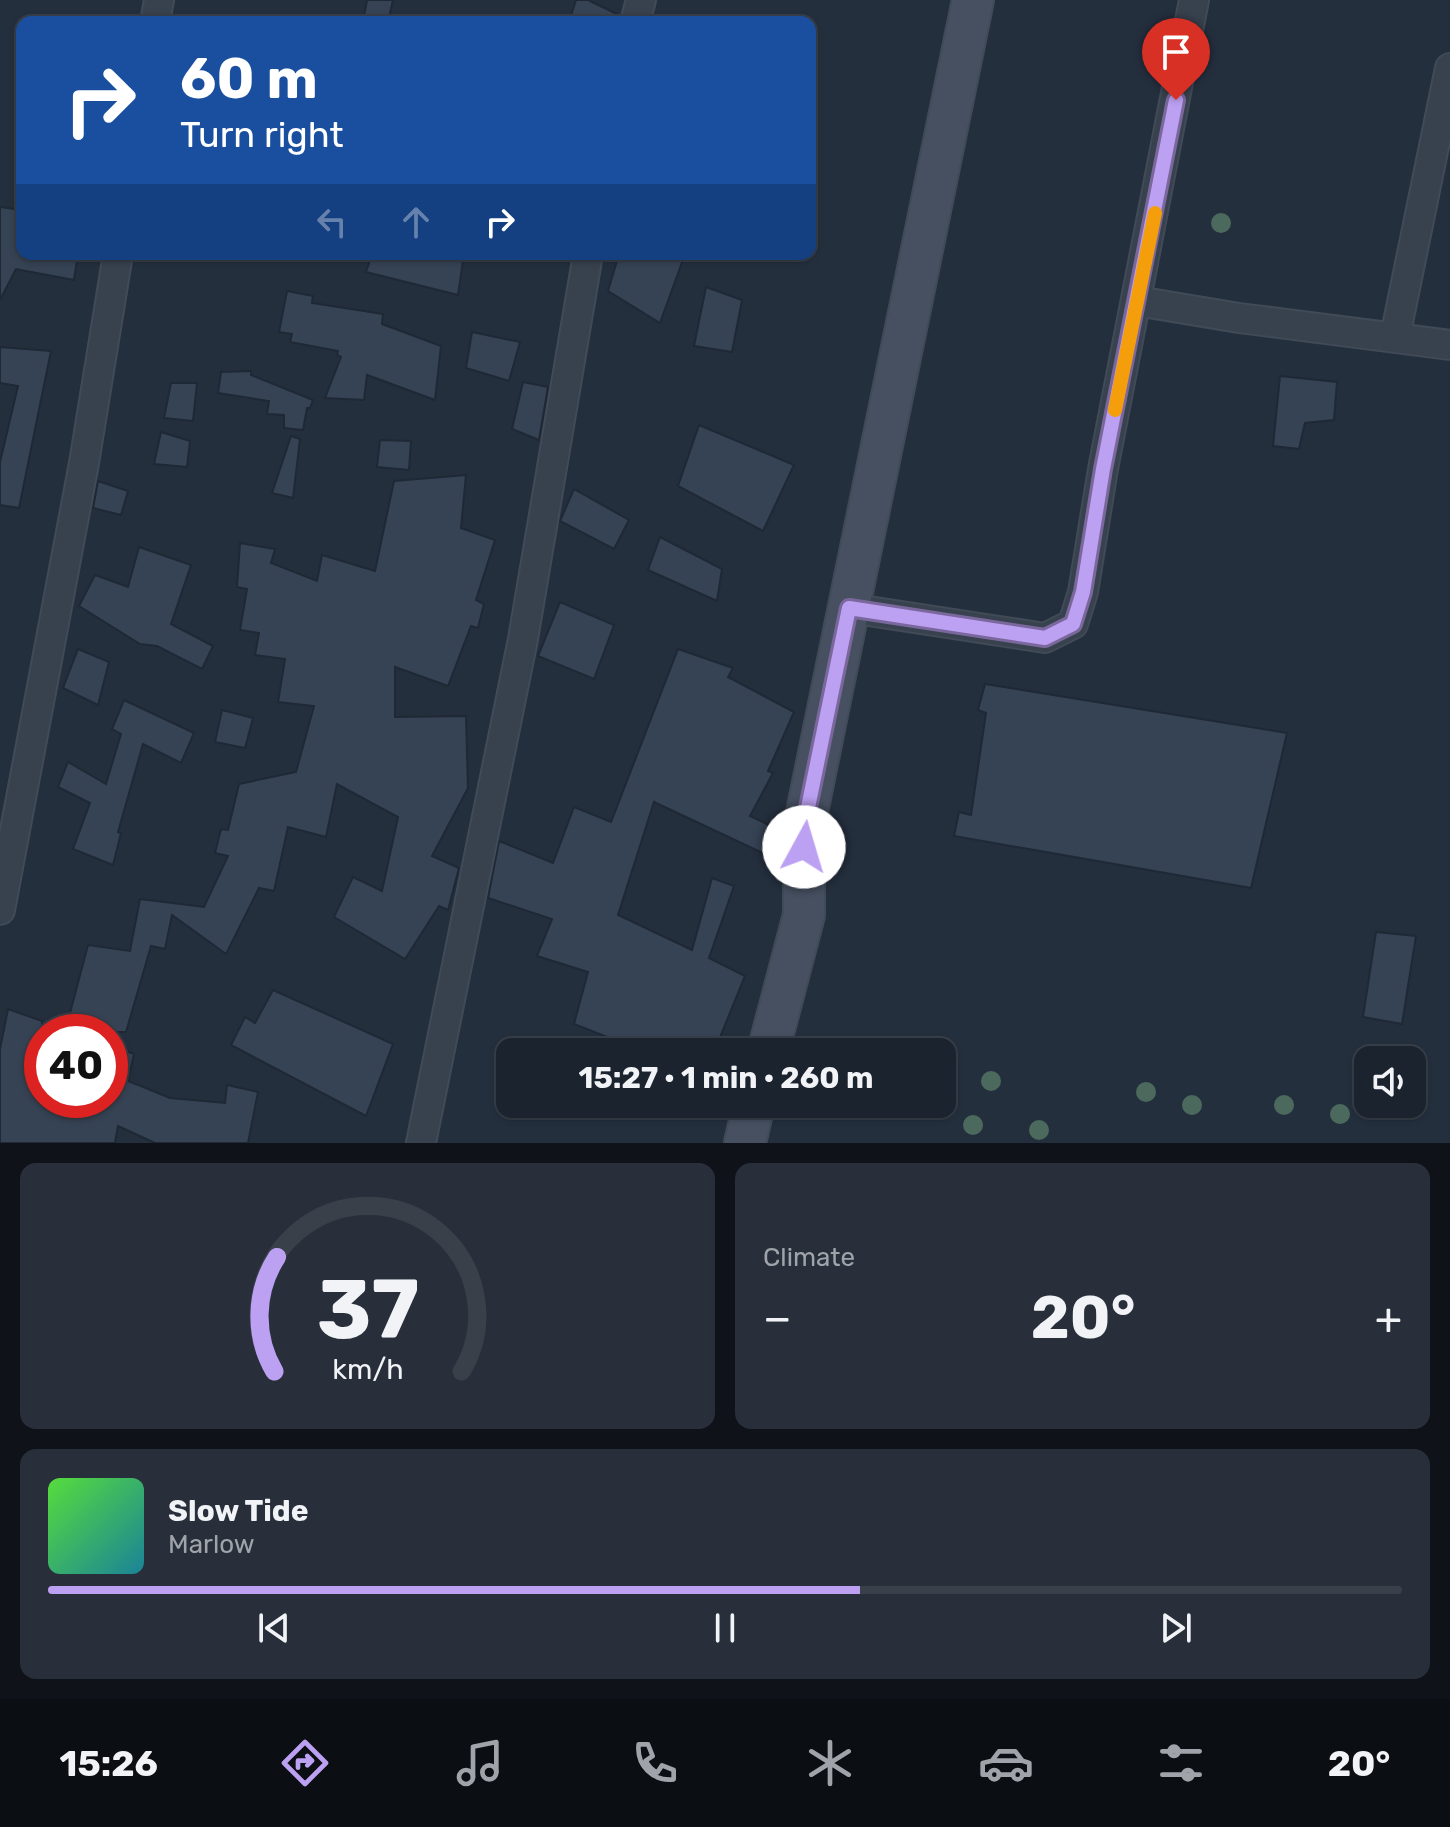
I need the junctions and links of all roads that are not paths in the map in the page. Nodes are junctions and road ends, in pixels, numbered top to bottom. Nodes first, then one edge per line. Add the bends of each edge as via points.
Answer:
1 (973, 0) edge
2 (1194, 0) edge
3 (1450, 68) edge
4 (117, 260) edge
5 (587, 260) edge
6 (1137, 301) junction
7 (1395, 337) junction
8 (1450, 345) edge
9 (849, 608) junction
10 (0, 910) edge
11 (772, 1038) edge
12 (751, 1118) edge
13 (421, 1143) edge
14 (745, 1143) edge

1 - 9 street
2 - 6 street
3 - 7 street
4 - 10 street
5 - 13 street via 523,639
6 - 7 street
6 - 9 street via 1073,624 1045,638
7 - 8 street
9 - 11 street via 804,827 804,915
12 - 14 street

